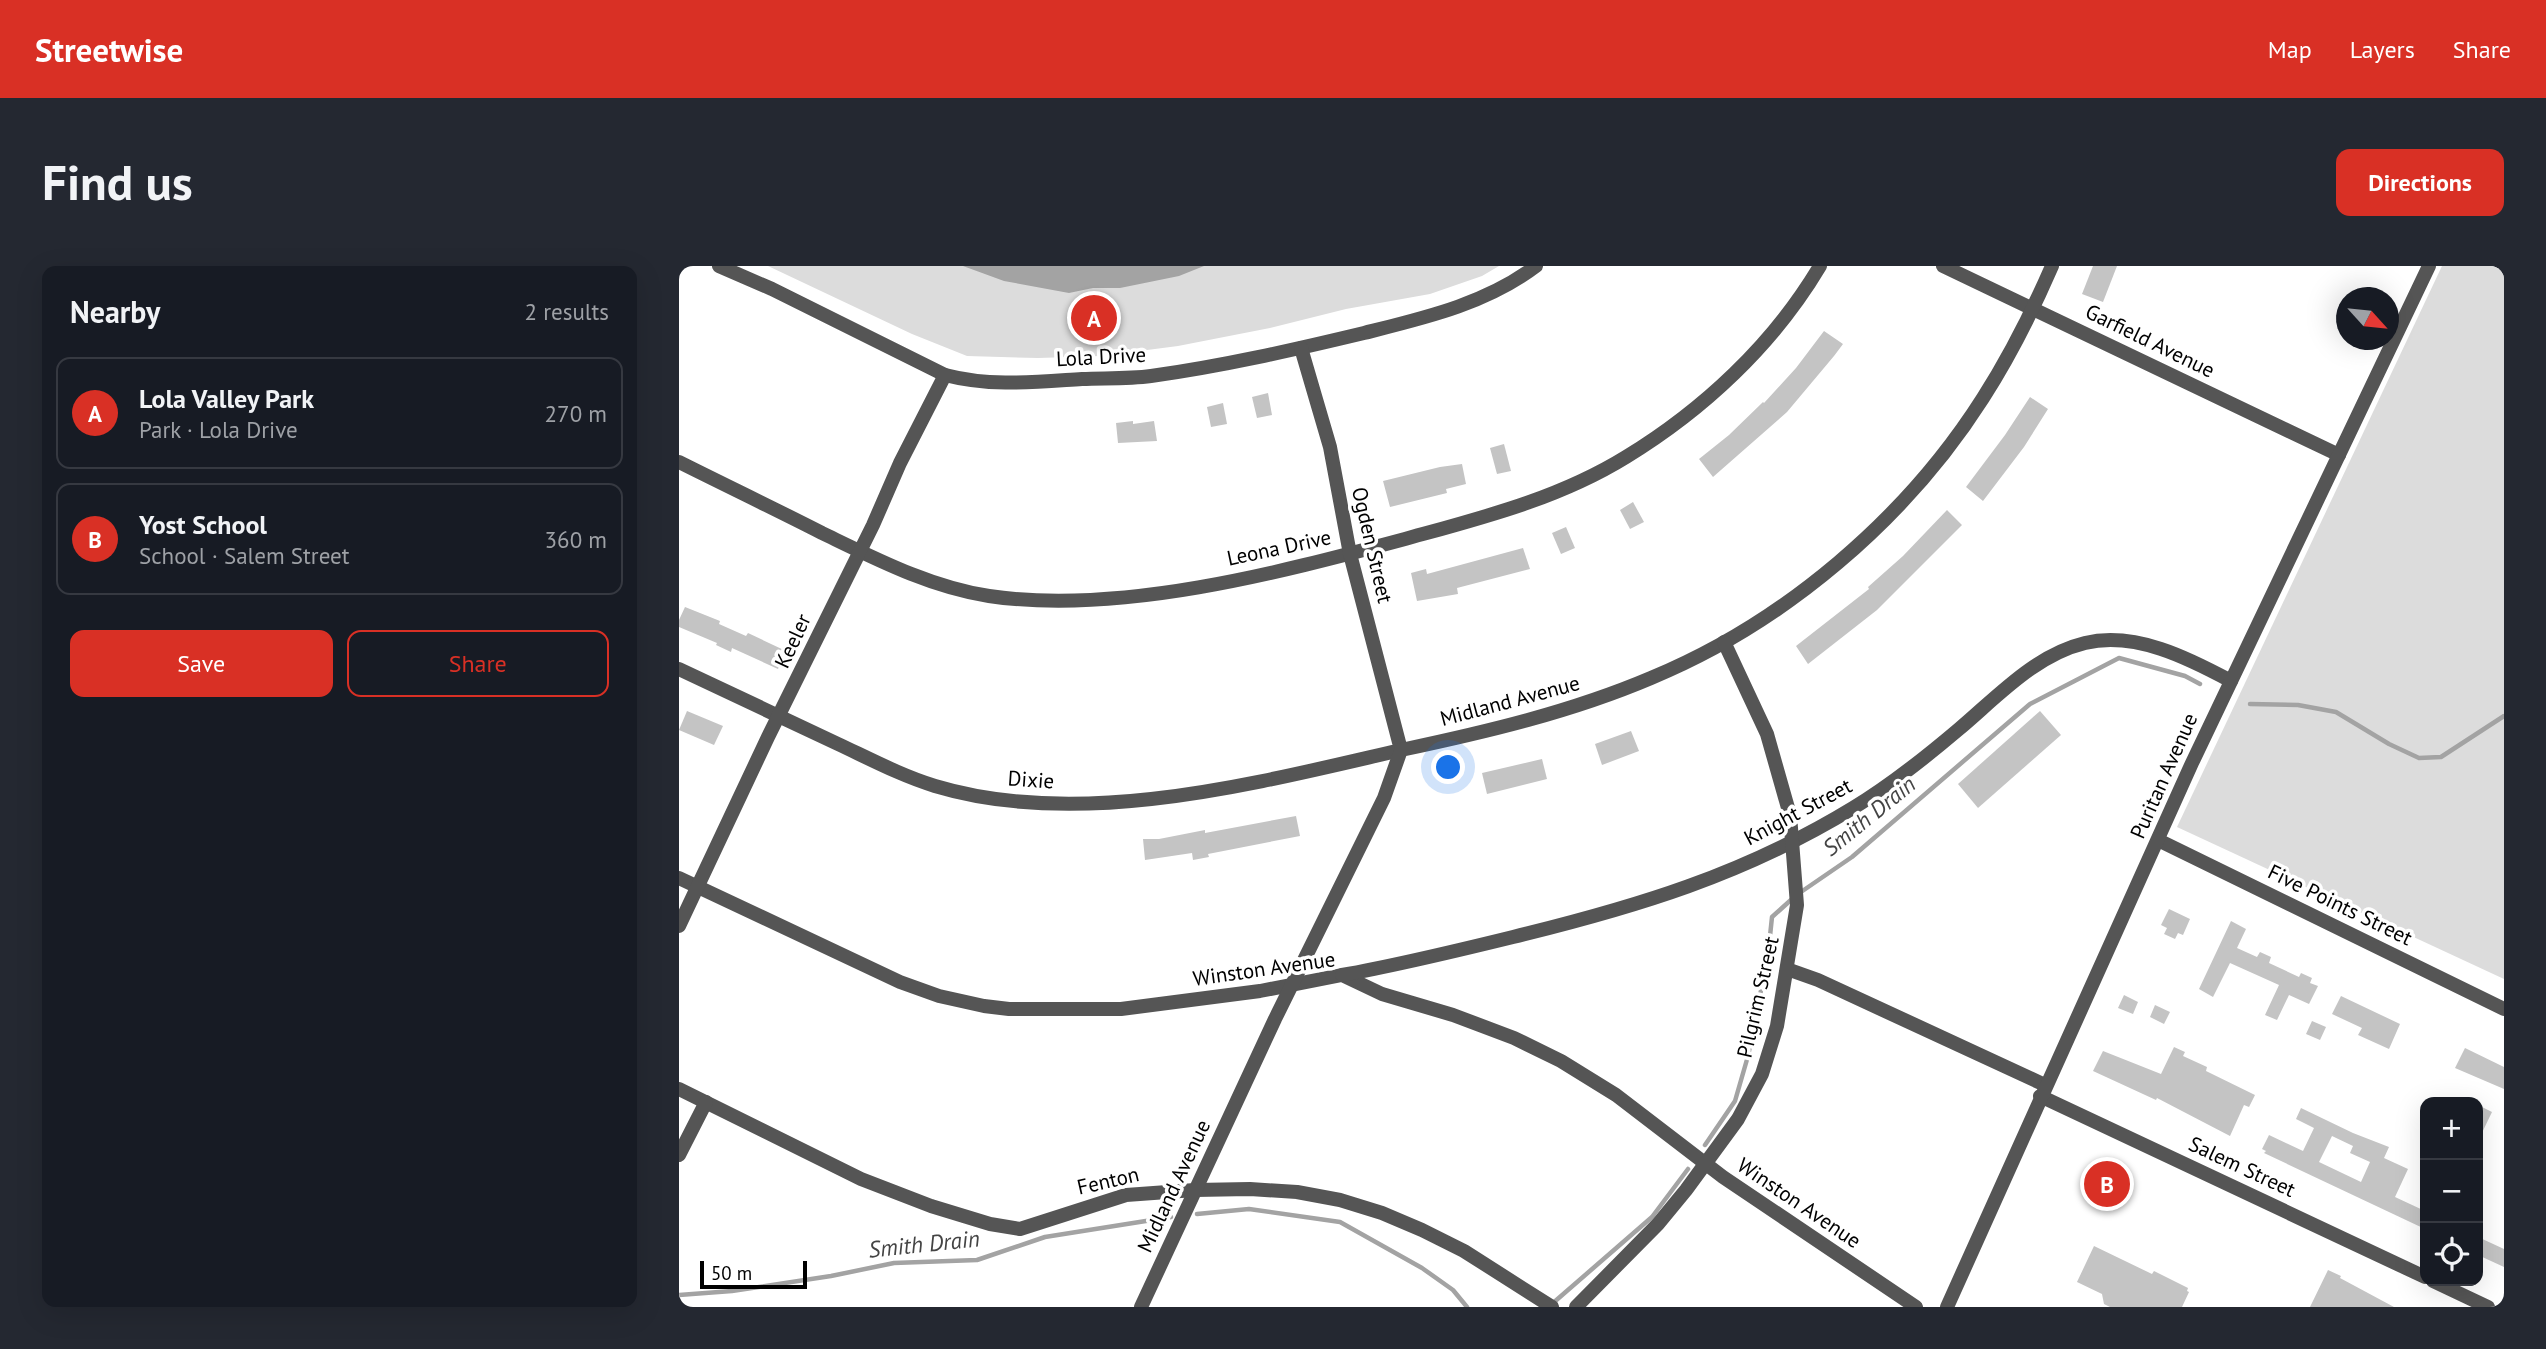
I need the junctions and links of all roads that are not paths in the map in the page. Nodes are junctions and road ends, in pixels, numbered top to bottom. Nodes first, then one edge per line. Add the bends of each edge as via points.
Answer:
1 (719, 266) edge
2 (1536, 266) edge
3 (1820, 266) edge
4 (1943, 266) edge
5 (2052, 266) edge
6 (2429, 266) edge
7 (2033, 309) junction
8 (1301, 348) junction
9 (945, 375) junction
10 (2339, 455) junction
11 (679, 462) edge
12 (859, 550) junction
13 (1350, 554) junction
14 (1724, 642) junction
15 (679, 669) edge
16 (2231, 681) junction
17 (779, 717) junction
18 (1401, 750) junction
19 (2158, 840) junction
20 (1793, 843) junction
21 (679, 878) edge
22 (697, 887) junction
23 (679, 926) edge
24 (1787, 969) junction
25 (1342, 975) junction
26 (1293, 985) junction
27 (2504, 1009) edge
28 (679, 1089) edge
29 (2043, 1091) junction
30 (706, 1102) junction
31 (679, 1155) edge
32 (1705, 1165) junction
33 (1195, 1190) junction
34 (2420, 1275) edge
35 (2444, 1286) edge
36 (1141, 1307) edge
37 (1552, 1307) edge
38 (1576, 1307) edge
39 (1916, 1307) edge
40 (1947, 1307) edge
41 (2488, 1307) edge

1 - 9 street, Lola Drive
2 - 8 street, Lola Drive via 1495,291 1442,313
3 - 13 street, Leona Drive via 1741,366 1681,419 1624,458 1534,501
4 - 7 street, Garfield Avenue
5 - 7 street, Midland Avenue
6 - 10 street, Puritan Avenue
7 - 10 street, Garfield Avenue
7 - 14 street, Midland Avenue via 1982,401 1912,491 1825,572
8 - 9 street, Lola Drive via 1147,376 1005,384
8 - 13 street, Ogden Street via 1329,447
9 - 12 street, Keeler
10 - 16 street, Puritan Avenue
11 - 12 street, Leona Drive
12 - 13 street, Leona Drive via 912,575 965,591 1081,600 1151,594
12 - 17 street, Keeler
13 - 18 street, Ogden Street
14 - 18 street, Midland Avenue via 1651,678 1574,707
14 - 20 street, Pilgrim Street via 1767,734 1790,815
15 - 17 street, Dixie
16 - 19 street, Puritan Avenue
16 - 20 street, Knight Street via 2187,659 2135,643 2105,640 2072,647 2032,668 1882,790
17 - 18 street, Dixie via 933,785 981,797 1039,803 1124,801 1215,789
17 - 22 street, Keeler
18 - 26 street, Midland Avenue via 1384,798
19 - 27 street, Five Points Street
19 - 29 street, Puritan Avenue
20 - 24 street, Pilgrim Street via 1797,905
20 - 25 street, Knight Street via 1617,911
21 - 22 street, Winston Avenue
22 - 23 street, Keeler
22 - 26 street, Winston Avenue via 900,982 983,1006 1121,1009
24 - 29 street, Salem Street
24 - 32 street, Pilgrim Street via 1762,1074 1738,1119
25 - 26 street, Winston Avenue
25 - 32 street, Winston Avenue via 1381,994 1514,1038 1561,1061 1616,1095
26 - 33 street, Midland Avenue
28 - 30 street, Fenton
29 - 34 street, Salem Street
29 - 40 street, Puritan Avenue
30 - 31 street
30 - 33 street, Fenton via 860,1179 990,1224 1020,1229 1126,1195
32 - 38 street, Pilgrim Street via 1658,1224
32 - 39 street, Winston Avenue
33 - 36 street, Midland Avenue
33 - 37 street, Fenton via 1297,1192 1381,1213 1464,1251
35 - 41 street

